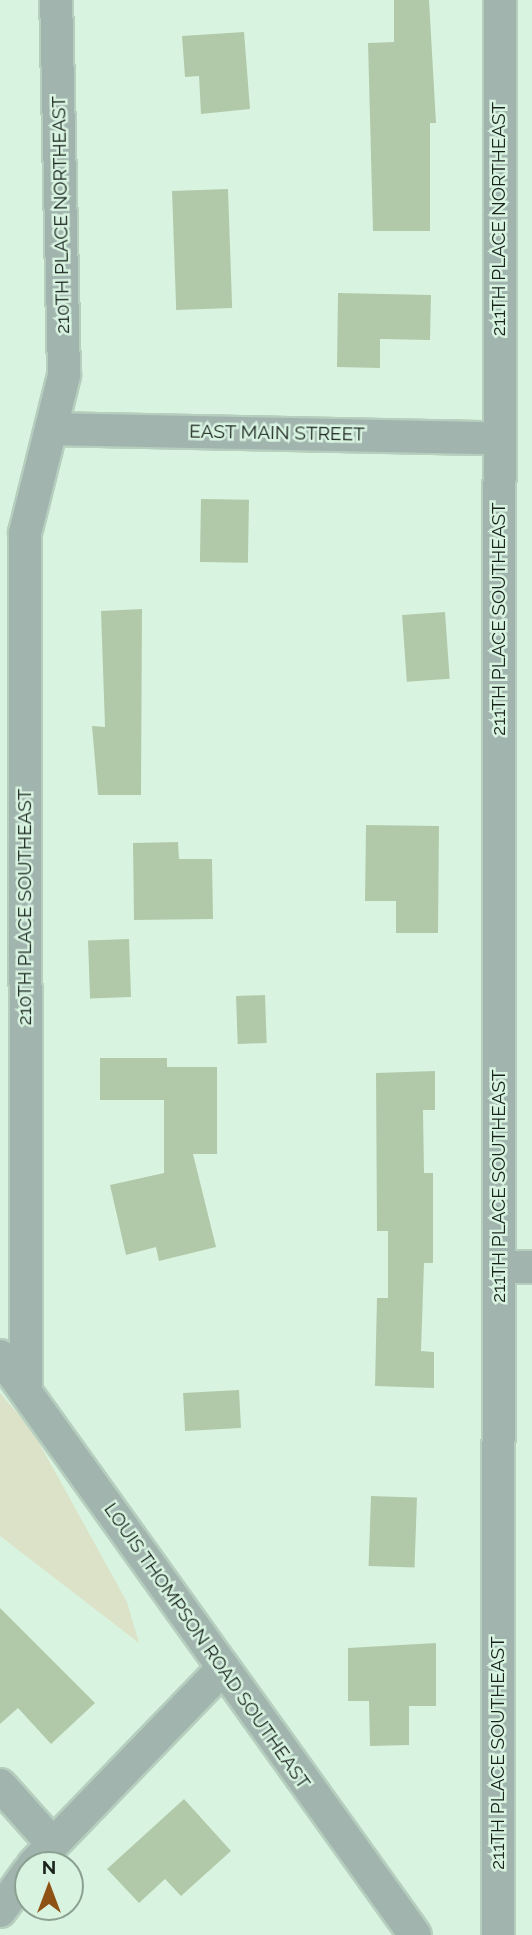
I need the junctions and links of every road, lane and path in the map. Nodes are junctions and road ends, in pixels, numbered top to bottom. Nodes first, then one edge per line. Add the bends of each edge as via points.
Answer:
1 (56, 0) edge
2 (500, 0) edge
3 (55, 429) junction
4 (499, 438) junction
5 (499, 1267) junction
6 (532, 1267) edge
7 (0, 1356) edge
8 (26, 1390) junction
9 (222, 1669) junction
10 (0, 1785) edge
11 (41, 1851) edge
12 (44, 1851) edge
13 (14, 1892) edge
14 (0, 1912) edge
15 (415, 1935) edge
16 (498, 1935) edge

1 - 3 street, 210TH PLACE NORTHEAST via 64,375
2 - 4 street, 211TH PLACE NORTHEAST
3 - 4 street, EAST MAIN STREET
3 - 8 street, 210TH PLACE SOUTHEAST via 36,478 25,533
4 - 5 street, 211TH PLACE SOUTHEAST
5 - 6 street
5 - 16 street, 211TH PLACE SOUTHEAST
7 - 8 street, LOUIS THOMPSON ROAD SOUTHEAST
8 - 9 street, LOUIS THOMPSON ROAD SOUTHEAST
9 - 12 street
9 - 15 street, LOUIS THOMPSON ROAD SOUTHEAST
10 - 11 street
13 - 14 street

